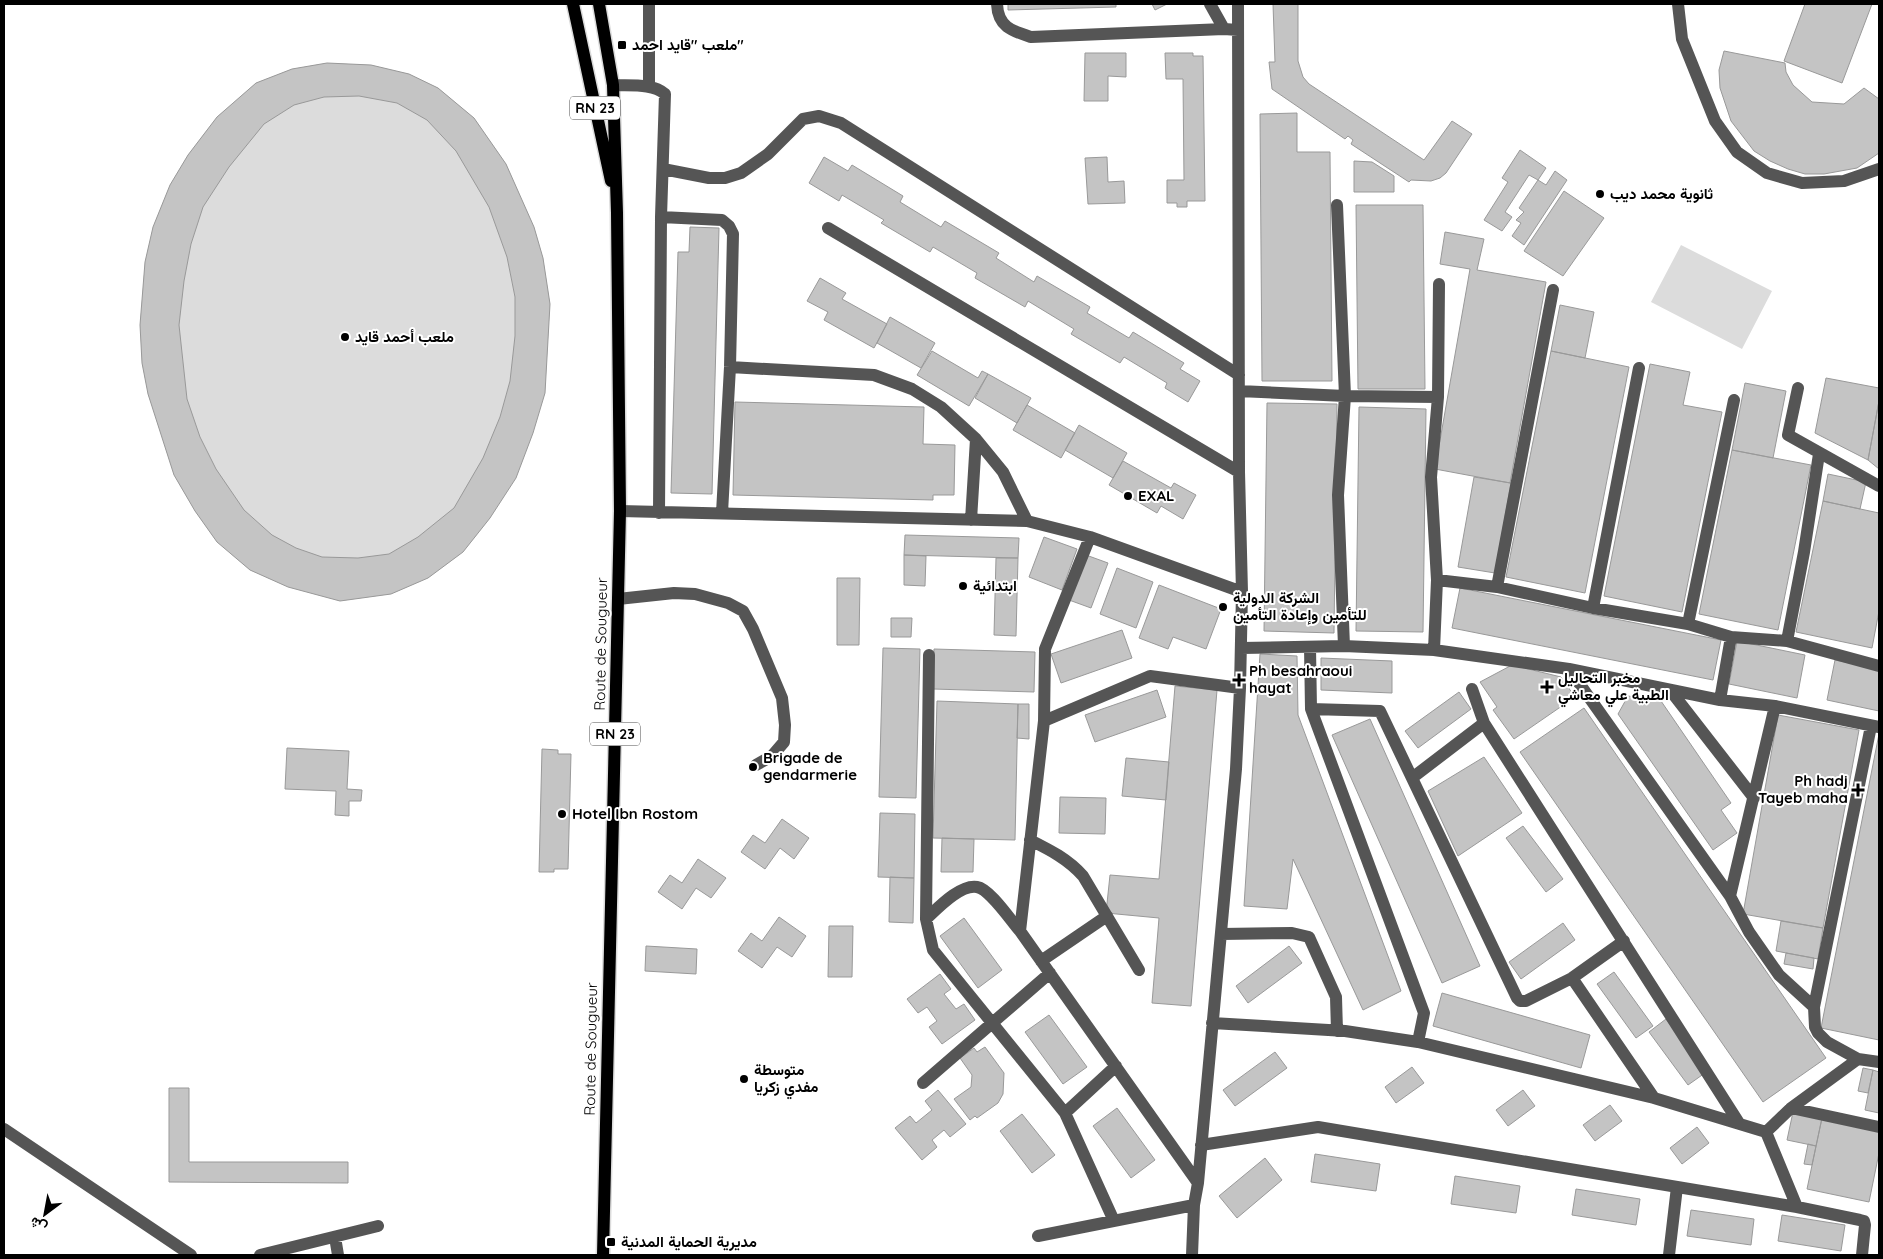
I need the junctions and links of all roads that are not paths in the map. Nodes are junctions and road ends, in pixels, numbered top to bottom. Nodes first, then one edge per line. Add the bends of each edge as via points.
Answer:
1 (572, 4) edge
2 (599, 4) edge
3 (649, 4) edge
4 (997, 4) edge
5 (1210, 4) edge
6 (1238, 4) edge
7 (1678, 4) edge
8 (1224, 29) junction
9 (1238, 30) junction
10 (613, 85) junction
11 (649, 87) junction
12 (663, 169) junction
13 (1879, 169) edge
14 (1337, 205) dead end
15 (617, 213) junction
16 (661, 217) junction
17 (828, 228) dead end
18 (1439, 284) dead end
19 (1553, 290) dead end
20 (730, 367) junction
21 (1640, 368) dead end
22 (1239, 375) junction
23 (1798, 388) dead end
24 (1239, 391) junction
25 (1345, 396) junction
26 (1438, 397) junction
27 (1734, 400) dead end
28 (976, 439) junction
29 (1819, 454) junction
30 (1238, 472) junction
31 (1879, 486) edge
32 (620, 511) junction
33 (659, 513) junction
34 (722, 513) junction
35 (972, 520) junction
36 (1027, 521) junction
37 (1090, 536) junction
38 (1437, 580) junction
39 (1497, 587) junction
40 (1242, 592) junction
41 (618, 598) junction
42 (1593, 608) junction
43 (1688, 624) junction
44 (1731, 637) junction
45 (1787, 641) junction
46 (1344, 646) junction
47 (1310, 647) junction
48 (1241, 648) junction
49 (1434, 650) junction
50 (929, 655) dead end
51 (1879, 666) edge
52 (1569, 669) junction
53 (1240, 688) junction
54 (1472, 689) dead end
55 (1670, 690) junction
56 (1720, 700) junction
57 (1774, 706) junction
58 (1311, 709) junction
59 (1044, 721) junction
60 (1484, 722) junction
61 (1875, 726) edge
62 (756, 765) dead end
63 (1412, 778) junction
64 (1754, 798) junction
65 (1030, 840) junction
66 (1730, 896) junction
67 (1107, 916) junction
68 (926, 919) junction
69 (1020, 931) junction
70 (1221, 934) junction
71 (1624, 941) junction
72 (1041, 961) junction
73 (1139, 970) dead end
74 (1050, 973) junction
75 (1572, 978) junction
76 (1814, 1007) junction
77 (993, 1022) junction
78 (1212, 1023) junction
79 (1337, 1031) junction
80 (1418, 1042) junction
81 (1858, 1059) junction
82 (1879, 1062) edge
83 (1116, 1066) junction
84 (923, 1083) dead end
85 (1654, 1098) junction
86 (1791, 1108) junction
87 (1065, 1113) junction
88 (1739, 1123) junction
89 (1879, 1127) edge
90 (4, 1128) edge
91 (1766, 1132) junction
92 (1201, 1145) junction
93 (1198, 1183) junction
94 (1677, 1187) junction
95 (1194, 1205) junction
96 (1797, 1207) junction
97 (1114, 1220) junction
98 (378, 1226) dead end
99 (1038, 1236) dead end
100 (335, 1237) junction
101 (191, 1255) edge
102 (260, 1255) edge
103 (338, 1255) edge
104 (603, 1255) edge
105 (1192, 1255) edge
106 (1669, 1255) edge
107 (1862, 1255) edge

1 - 15 main road, RN 23
2 - 10 main road, RN 23
3 - 11 street
4 - 8 street via 997,13 1004,24 1031,37
5 - 8 street
6 - 9 street
7 - 13 street via 1682,38 1715,121 1737,152 1767,173 1802,183 1844,181
8 - 9 street
9 - 22 street
10 - 11 street
10 - 15 main road, RN 23
11 - 12 street via 660,89 665,94
12 - 16 street
12 - 22 street via 725,178 741,173 768,154 803,119 819,116 841,123
14 - 25 street
15 - 32 main road, Route de Sougueur / RN 23
16 - 20 street via 722,220 733,234
16 - 33 street
17 - 30 street
18 - 26 street
19 - 39 street
20 - 28 street via 874,376 912,390 941,407
20 - 34 street
21 - 42 street
22 - 24 street
23 - 29 street via 1788,435
24 - 25 street
24 - 30 street
25 - 26 street
25 - 46 street via 1338,496
26 - 38 street via 1431,477
27 - 43 street
28 - 35 street
28 - 36 street via 1003,472
29 - 31 street
29 - 45 street
30 - 40 street
32 - 33 street
32 - 41 main road, Route de Sougueur / RN 23
33 - 34 street
34 - 35 street
35 - 36 street
36 - 37 street
37 - 40 street
37 - 59 street via 1045,649
38 - 39 street
38 - 49 street
39 - 42 street
40 - 48 street
41 - 62 street via 695,594 728,603 743,611 782,698 785,725 784,742 772,756
41 - 104 main road, Route de Sougueur / RN 23
42 - 43 street
43 - 44 street
44 - 45 street
44 - 56 street
45 - 51 street
46 - 47 street
46 - 49 street
47 - 48 street
47 - 58 street
48 - 53 street
49 - 52 street
50 - 68 street
52 - 55 street
52 - 66 street
53 - 59 street via 1150,676
53 - 70 street
54 - 60 street
55 - 56 street
55 - 64 street
56 - 57 street
57 - 61 street
57 - 64 street
58 - 63 street via 1380,711
58 - 80 street via 1424,1013
59 - 65 street
60 - 63 street
60 - 71 street
61 - 76 street
63 - 75 street via 1517,998 1526,1001
64 - 66 street
65 - 67 street via 1072,864
65 - 69 street
66 - 76 street via 1749,932 1780,975
67 - 72 street
67 - 73 street
68 - 69 street via 954,895 977,887 988,892
68 - 77 street via 933,950
69 - 72 street
70 - 78 street
70 - 79 street via 1292,933 1309,936 1336,997
71 - 75 street
71 - 88 street
72 - 74 street
74 - 77 street
74 - 83 street
75 - 85 street
76 - 81 street via 1818,1033 1827,1042
77 - 84 street
77 - 87 street
78 - 79 street
78 - 92 street
79 - 80 street
80 - 85 street
81 - 82 street
81 - 86 street
83 - 87 street
83 - 93 street
85 - 88 street
86 - 89 street
86 - 91 street
87 - 97 street
88 - 91 street
90 - 101 street
91 - 96 street
92 - 93 street
92 - 94 street via 1318,1127
93 - 95 street
94 - 96 street
94 - 106 street
95 - 97 street
95 - 105 street
96 - 107 street via 1864,1221
97 - 99 street
98 - 100 street
100 - 102 street
100 - 103 street

